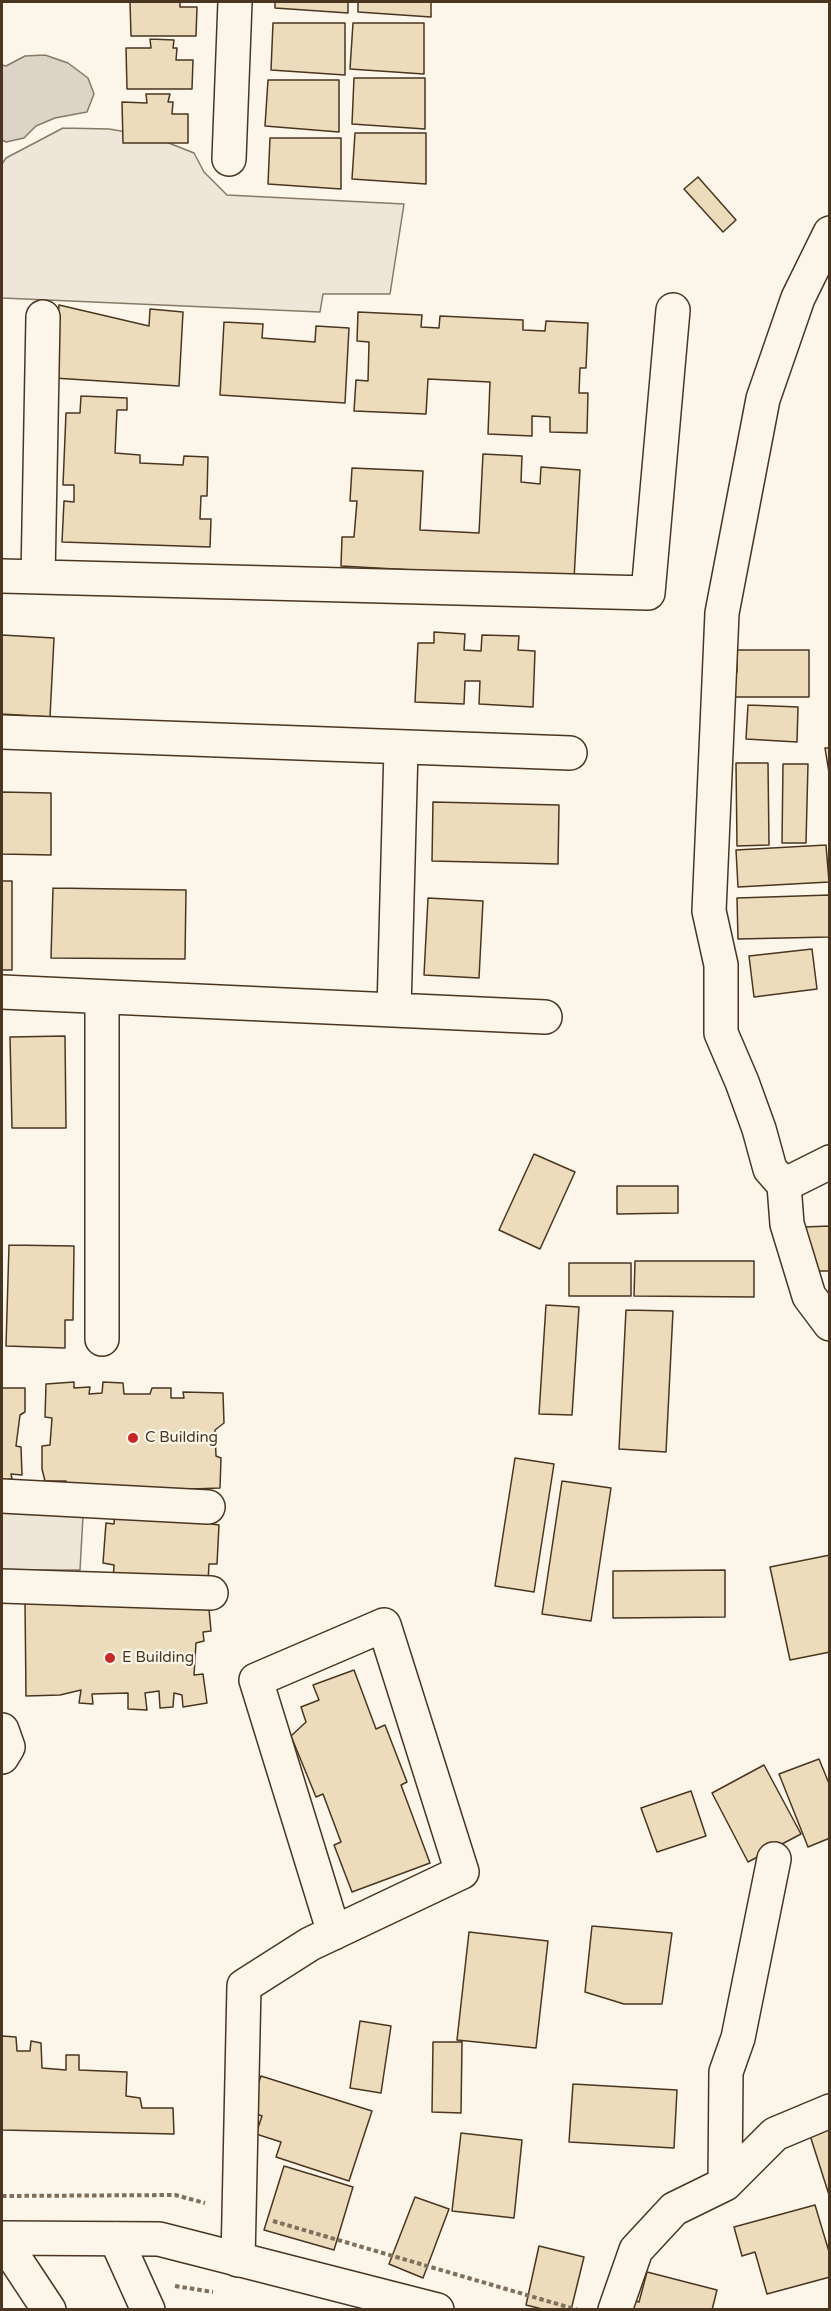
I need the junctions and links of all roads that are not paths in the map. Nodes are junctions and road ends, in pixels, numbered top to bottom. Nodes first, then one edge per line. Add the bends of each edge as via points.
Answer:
1 (235, 2) edge
2 (230, 159) dead end
3 (830, 233) edge
4 (673, 310) dead end
5 (44, 317) dead end
6 (2, 576) edge
7 (38, 577) junction
8 (2, 732) edge
9 (401, 748) junction
10 (570, 753) dead end
11 (2, 992) edge
12 (102, 997) junction
13 (394, 1010) junction
14 (545, 1017) dead end
15 (830, 1162) edge
16 (784, 1185) junction
17 (830, 1324) edge
18 (102, 1339) dead end
19 (2, 1496) edge
20 (208, 1507) dead end
21 (2, 1586) edge
22 (211, 1593) dead end
23 (2, 1730) edge
24 (2, 1757) edge
25 (774, 1858) dead end
26 (334, 1933) junction
27 (830, 2111) edge
28 (725, 2184) junction
29 (2, 2239) edge
30 (117, 2239) junction
31 (238, 2260) junction
32 (16, 2285) edge
33 (48, 2310) edge
34 (148, 2310) edge
35 (437, 2310) edge
36 (615, 2310) edge

1 - 2 street
3 - 16 street via 798,298 763,399 722,613 709,911 721,965 721,1033 753,1110 770,1169
4 - 7 street via 648,593
5 - 7 street
6 - 7 street
8 - 9 street
9 - 10 street
9 - 13 street
11 - 12 street
12 - 13 street
12 - 18 street
13 - 14 street
15 - 16 street
16 - 17 street via 787,1224 808,1296
19 - 20 street
21 - 22 street
23 - 24 street via 8,1747
25 - 28 street via 738,2038 726,2072
26 - 26 street via 256,1680 384,1625 462,1872
26 - 31 street via 244,1986
27 - 28 street via 775,2134
28 - 36 street via 675,2209 636,2250
29 - 30 street
29 - 32 street
30 - 31 street via 159,2239
30 - 34 street
31 - 35 street
32 - 33 street

